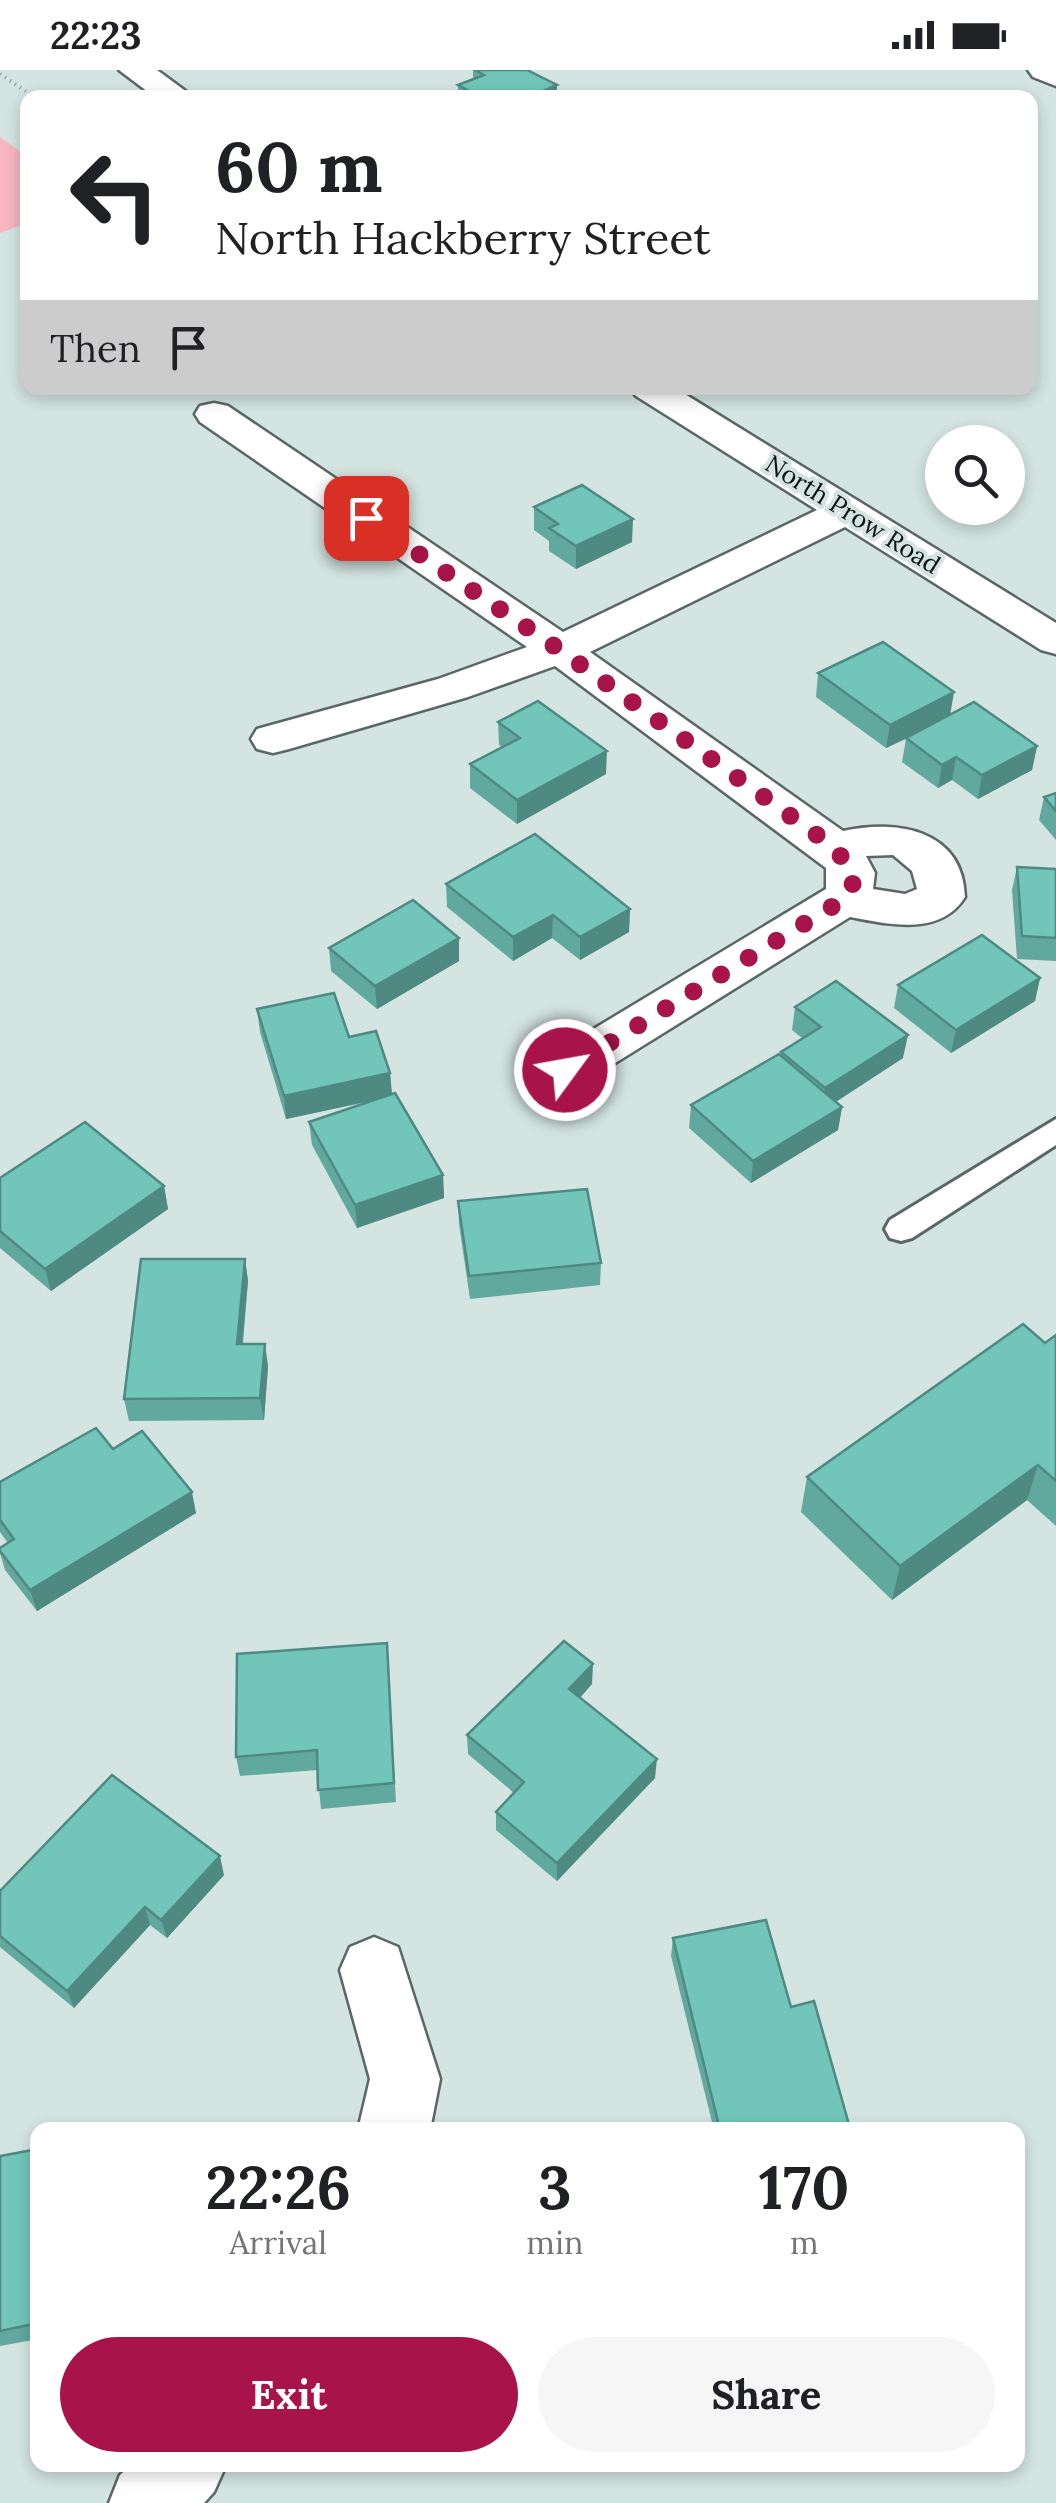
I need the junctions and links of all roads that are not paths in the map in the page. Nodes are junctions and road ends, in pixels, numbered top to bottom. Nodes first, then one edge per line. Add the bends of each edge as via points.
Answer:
1 (135, 70) edge
2 (1044, 70) edge
3 (1056, 76) edge
4 (166, 90) edge
5 (660, 395) edge
6 (214, 414) dead end
7 (848, 510) junction
8 (1056, 641) edge
9 (560, 650) junction
10 (274, 739) dead end
11 (835, 848) junction
12 (843, 900) junction
13 (565, 1070) dead end
14 (1056, 1130) edge
15 (901, 1229) dead end
16 (374, 1970) dead end
17 (396, 2122) edge
18 (181, 2472) edge
19 (148, 2503) edge

1 - 4 main road
2 - 3 main road
5 - 7 main road, North Prow Road
6 - 9 main road
7 - 8 main road, North Prow Road
7 - 9 main road
9 - 10 main road
9 - 11 main road
11 - 12 main road via 854,875
11 - 12 main road via 900,841 928,856 942,882 941,897 909,911
12 - 13 main road
14 - 15 lane
16 - 17 main road via 405,2079
18 - 19 main road

